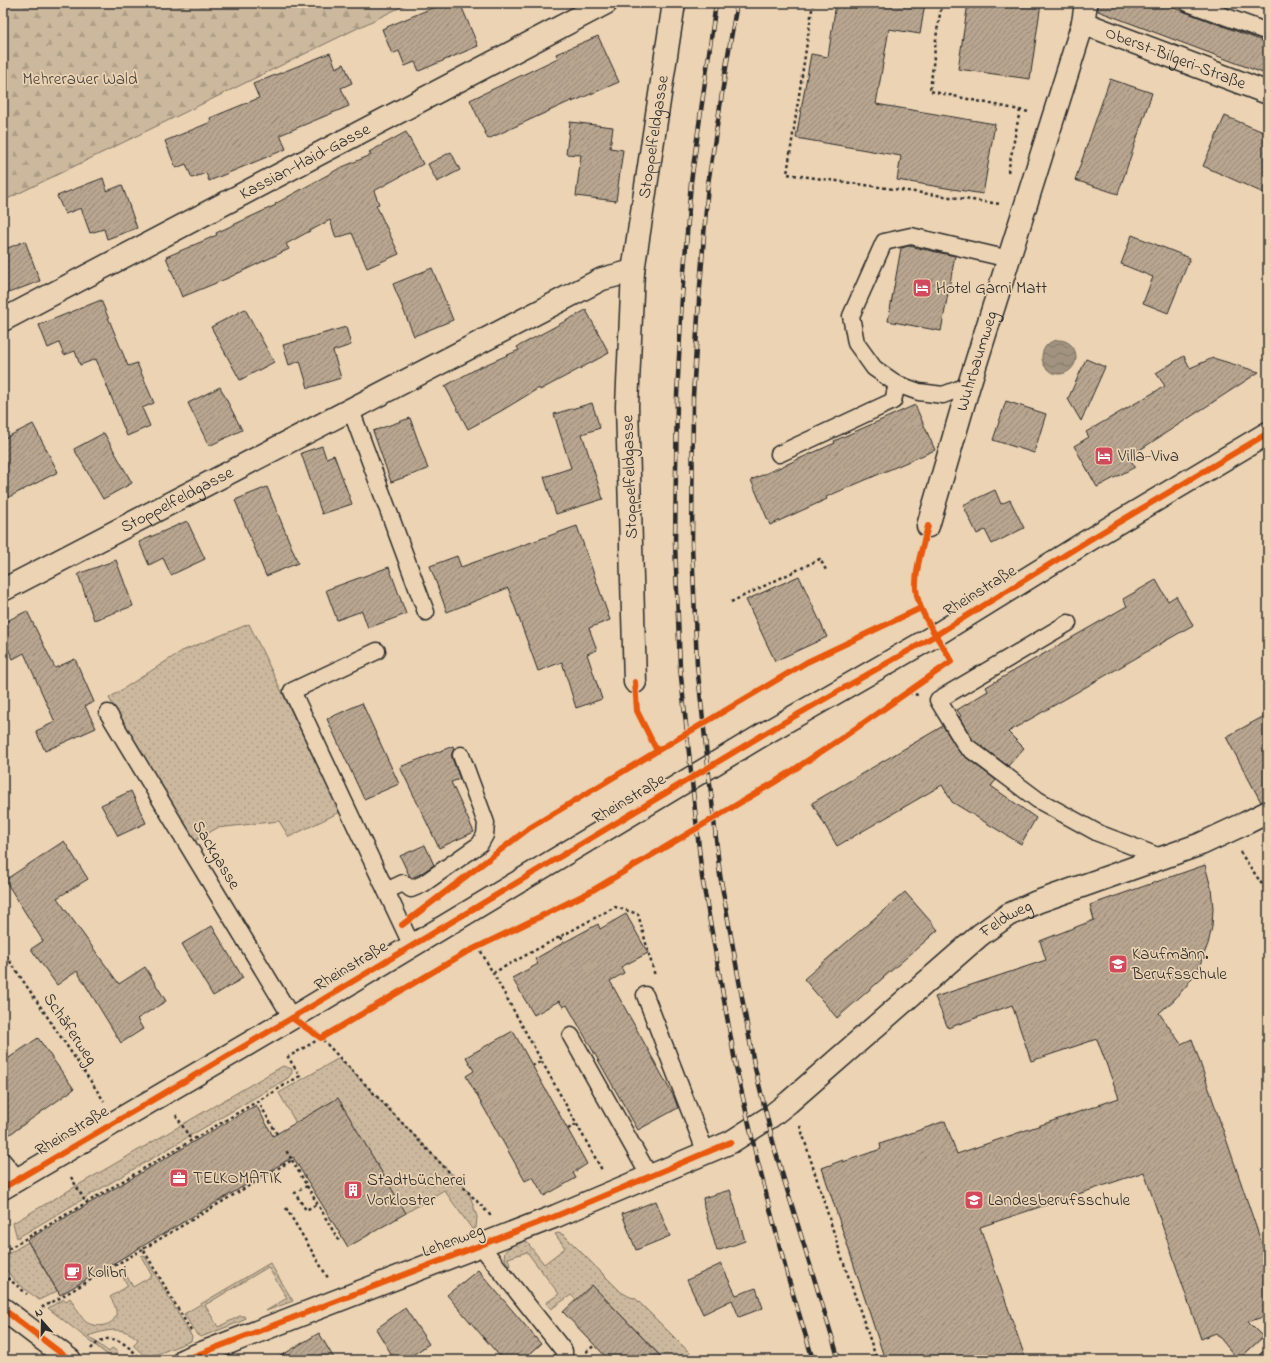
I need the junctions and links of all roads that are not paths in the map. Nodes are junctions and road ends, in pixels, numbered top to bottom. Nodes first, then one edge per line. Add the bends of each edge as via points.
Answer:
1 (606, 3) edge
2 (674, 3) edge
3 (1188, 3) edge
4 (1084, 13) edge
5 (1268, 32) edge
6 (1268, 93) edge
7 (1009, 259) junction
8 (633, 271) junction
9 (3, 320) edge
10 (897, 384) junction
11 (969, 385) junction
12 (351, 410) junction
13 (1268, 432) edge
14 (779, 454) dead end
15 (928, 526) dead end
16 (3, 590) edge
17 (426, 612) dead end
18 (1068, 623) dead end
19 (377, 651) dead end
20 (636, 682) dead end
21 (108, 713) dead end
22 (461, 755) dead end
23 (1268, 812) edge
24 (1163, 858) junction
25 (386, 891) junction
26 (412, 946) junction
27 (645, 995) road end
28 (292, 1018) junction
29 (571, 1036) dead end
30 (789, 1102) joint
31 (706, 1153) junction
32 (3, 1161) edge
33 (650, 1177) junction
34 (10, 1184) edge
35 (481, 1246) junction
36 (3, 1309) edge
37 (70, 1360) edge
38 (184, 1360) edge
39 (564, 1360) edge

1 - 9 street, Kassian-Haid-Gasse
2 - 8 street, Stoppelfeldgasse
3 - 5 lane
4 - 6 street, Oberst-Bilgeri-Straße
4 - 7 street, Wuhrbaumweg
7 - 10 lane via 910,236 884,242 851,316 856,343 874,368
7 - 11 street, Wuhrbaumweg
8 - 12 street, Stoppelfeldgasse via 602,279
8 - 20 street, Stoppelfeldgasse via 628,406
10 - 11 lane via 919,392 942,395
10 - 14 lane via 893,401
11 - 15 street, Wuhrbaumweg
12 - 16 street, Stoppelfeldgasse
12 - 17 lane
13 - 26 street, Rheinstraße via 936,635 769,731
18 - 24 lane via 938,700 966,746 1038,800 1098,833
19 - 25 lane, Rheinstraße via 292,691
21 - 28 lane, Sackgasse
22 - 25 lane via 486,823 485,835 480,844 423,884 411,889 403,883
23 - 24 street, Feldweg via 1201,844
24 - 30 street, Feldweg via 1037,902 1008,915 980,935
25 - 26 lane, Rheinstraße
26 - 28 street, Rheinstraße
27 - 31 lane
28 - 34 street, Rheinstraße
29 - 33 lane
30 - 31 street, Lehenweg via 745,1134
31 - 33 street, Lehenweg
32 - 34 lane
33 - 35 street, Lehenweg
35 - 38 street, Lehenweg
35 - 39 lane via 564,1351
36 - 37 street

